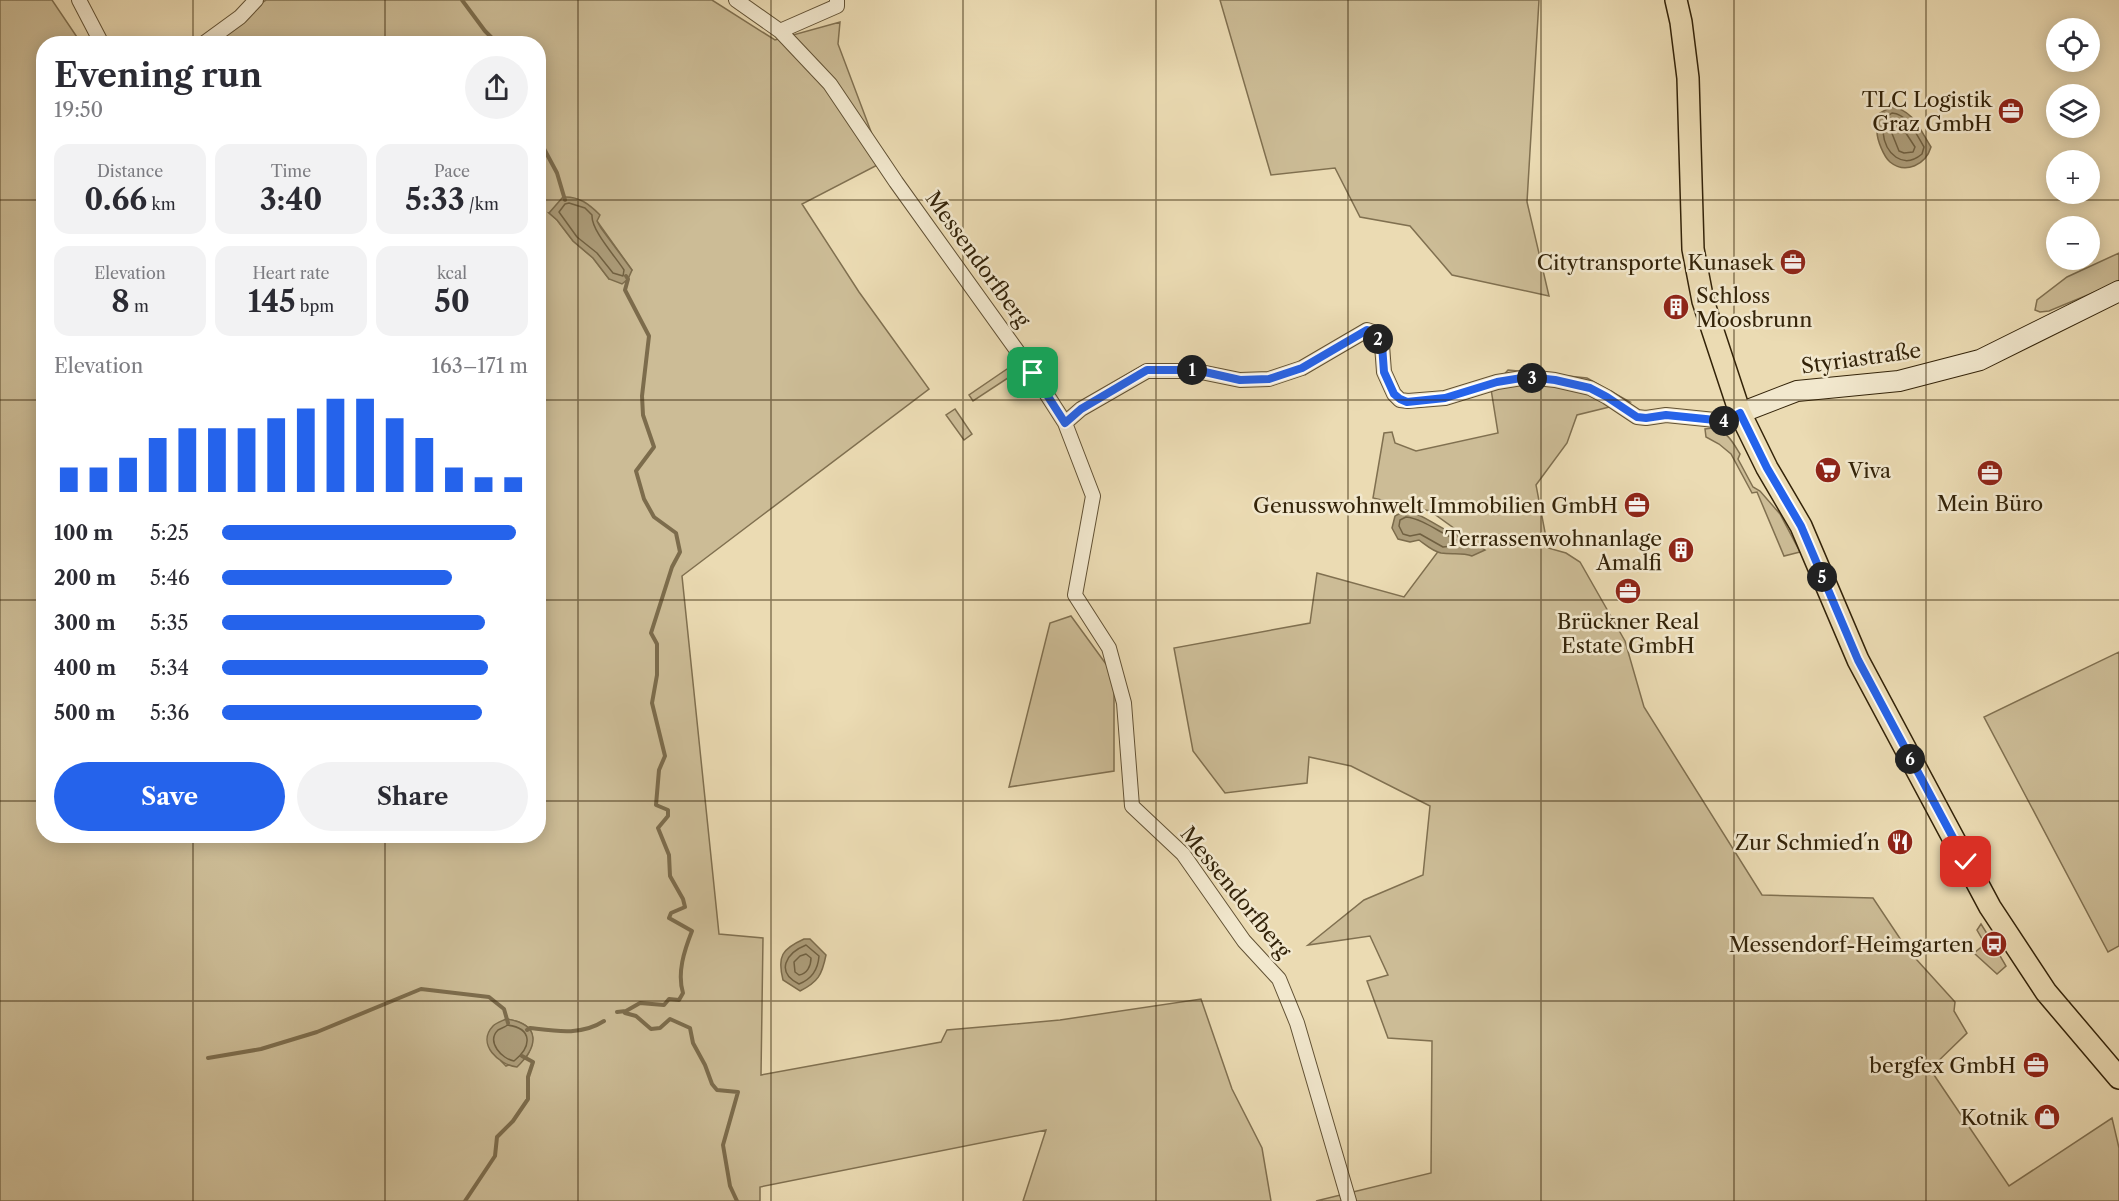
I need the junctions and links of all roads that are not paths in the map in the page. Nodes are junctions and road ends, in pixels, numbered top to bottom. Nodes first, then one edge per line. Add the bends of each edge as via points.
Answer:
1 (79, 0) edge
2 (256, 0) edge
3 (736, 0) edge
4 (1676, 0) edge
5 (840, 2) edge
6 (780, 31) junction
7 (98, 36) edge
8 (214, 36) edge
9 (2119, 291) edge
10 (1740, 413) junction
11 (1065, 423) junction
12 (2119, 1078) edge
13 (1349, 1201) edge

1 - 7 street
2 - 8 street
3 - 6 street, Messendorfberg
4 - 10 main road via 1688,78 1693,249 1703,301
5 - 6 street
6 - 11 street, Messendorfberg via 830,84
9 - 10 street, Styriastraße via 1980,360 1899,381 1797,391
10 - 11 street via 1725,421 1666,415 1637,417 1590,388 1528,377 1445,398 1407,402 1394,394 1384,372 1382,345 1367,330 1302,368 1269,379 1240,380 1196,370 1147,370 1081,409
10 - 12 main road via 1801,526 1858,660 1990,907 2046,992
11 - 13 street, Messendorfberg via 1094,496 1075,595 1109,648 1124,703 1132,806 1183,854 1244,940 1279,979 1297,1023

